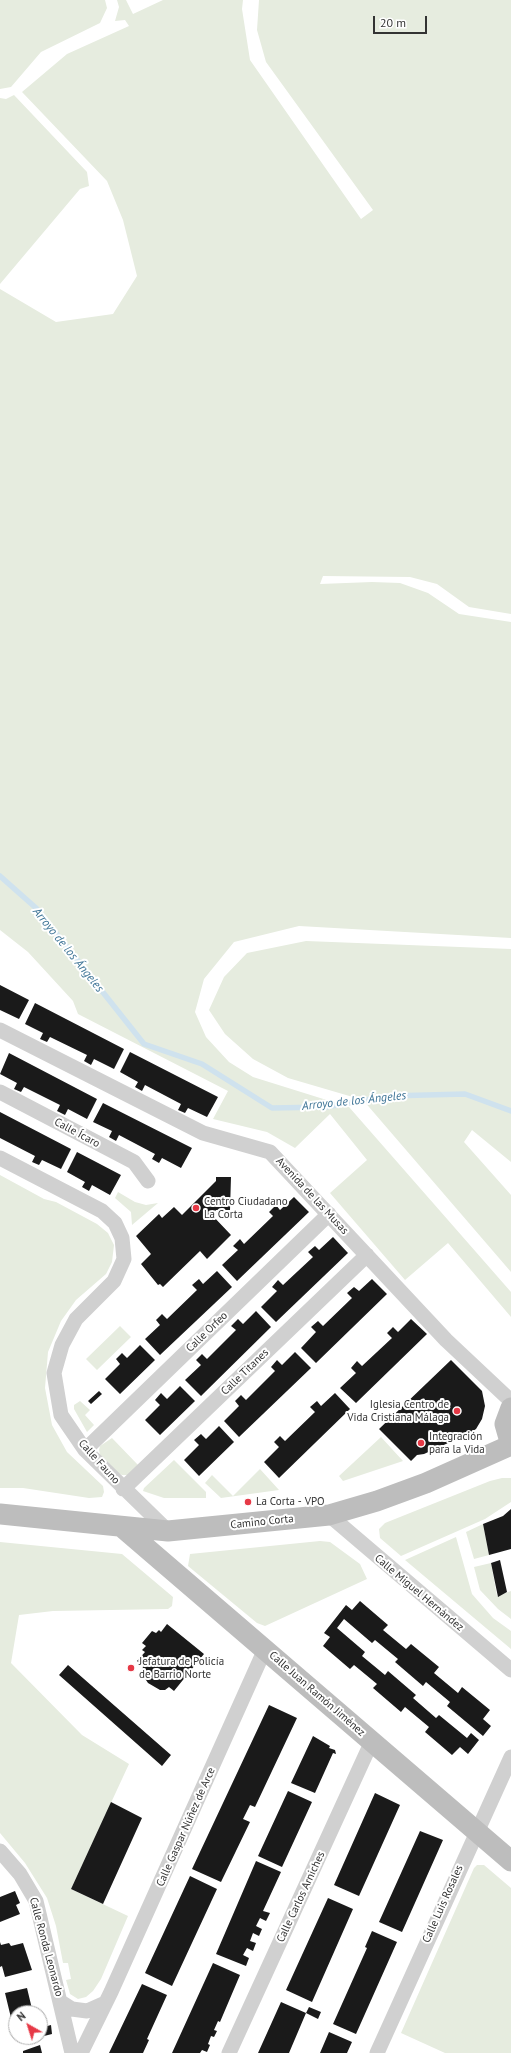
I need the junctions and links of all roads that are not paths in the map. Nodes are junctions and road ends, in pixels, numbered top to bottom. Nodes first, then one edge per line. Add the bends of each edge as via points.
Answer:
1 (0, 1030) edge
2 (0, 1092) edge
3 (0, 1158) edge
4 (148, 1181) dead end
5 (329, 1214) junction
6 (367, 1255) junction
7 (511, 1401) edge
8 (511, 1408) edge
9 (511, 1445) edge
10 (85, 1450) junction
11 (123, 1489) junction
12 (0, 1514) edge
13 (329, 1514) junction
14 (122, 1527) junction
15 (168, 1531) junction
16 (266, 1649) junction
17 (511, 1670) edge
18 (372, 1741) junction
19 (511, 1757) edge
20 (476, 1832) junction
21 (0, 1851) edge
22 (511, 1861) edge
23 (61, 2002) junction
24 (105, 2003) junction
25 (72, 2053) edge
26 (81, 2053) edge
27 (229, 2053) edge
28 (377, 2053) edge

1 - 5 street, Avenida de las Musas via 203,1133 270,1152
2 - 4 street, Calle Ícaro via 134,1162
3 - 10 street, Calle Fauno via 102,1211 115,1223 122,1238 124,1260 114,1281 76,1319 62,1345 54,1373 61,1416
5 - 6 street, Avenida de las Musas
5 - 10 street, Calle Orfeo
6 - 7 street, Avenida de las Musas via 446,1340
6 - 11 street, Calle Titanes
8 - 9 street via 505,1424
9 - 13 street, Camino Corta via 426,1483 377,1501
10 - 11 street, Calle Fauno
11 - 15 street, Calle Fauno
12 - 14 street, Camino Corta
13 - 15 street, Camino Corta
13 - 17 street, Calle Miguel Hernández
14 - 15 street, Camino Corta
14 - 16 street, Calle Juan Ramón Jiménez
16 - 18 street, Calle Juan Ramón Jiménez
16 - 24 street, Calle Gaspar Núñez de Arce
18 - 20 street, Calle Juan Ramón Jiménez
18 - 27 street, Calle Carlos Arniches
19 - 20 street, Calle Luis Rosales
20 - 22 street, Calle Juan Ramón Jiménez
20 - 28 street, Calle Luis Rosales
21 - 23 street, Calle Ronda Leonardo via 20,1874 36,1901
23 - 24 street via 72,2009 88,2011
23 - 25 street, Calle Ronda Leonardo
24 - 26 street, Calle Gaspar Núñez de Arce

